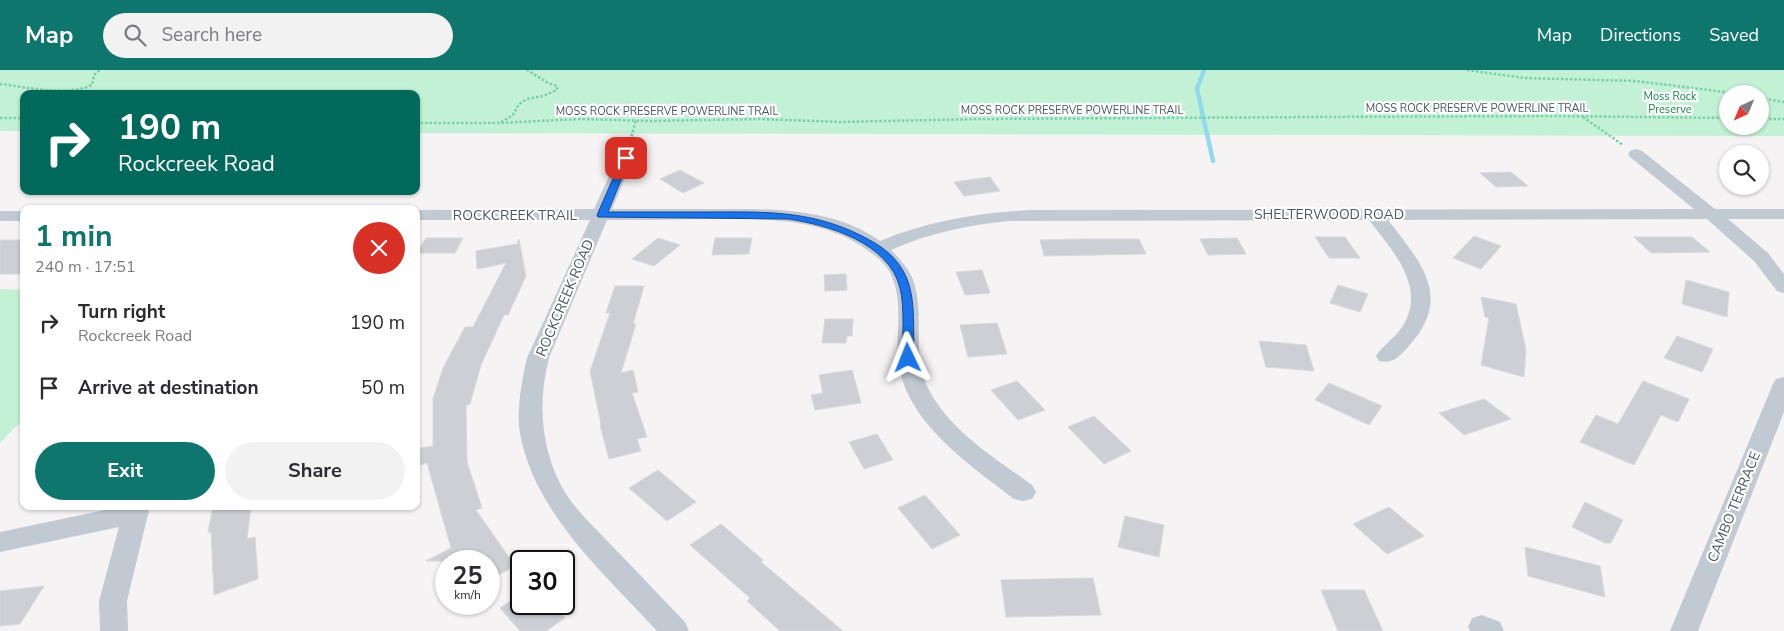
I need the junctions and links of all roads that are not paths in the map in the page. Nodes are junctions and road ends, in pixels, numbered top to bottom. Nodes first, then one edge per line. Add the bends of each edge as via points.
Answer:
1 (1636, 154) road end
2 (626, 158) road end
3 (1374, 214) junction
4 (1711, 214) junction
5 (1784, 214) edge
6 (420, 215) edge
7 (602, 215) junction
8 (0, 216) edge
9 (20, 216) edge
10 (878, 249) junction
11 (1784, 287) edge
12 (1387, 356) dead end
13 (1784, 384) edge
14 (1023, 492) dead end
15 (136, 510) edge
16 (0, 542) edge
17 (114, 631) edge
18 (675, 631) edge
19 (1684, 631) edge

1 - 4 street
2 - 7 street, ROCKCREEK ROAD
3 - 4 street, SHELTERWOOD ROAD
3 - 10 street, SHELTERWOOD ROAD via 1010,216 948,224
3 - 12 street via 1411,264 1423,300 1414,325
4 - 5 street, SHELTERWOOD ROAD
4 - 11 street via 1761,257
6 - 7 street, ROCKCREEK TRAIL
7 - 10 street, ROCKCREEK TRAIL via 788,216 836,227
7 - 18 street, ROCKCREEK ROAD via 538,358 532,381 531,432 542,470 557,500
8 - 9 street
10 - 14 street, ROCKCREEK TRAIL via 896,268 906,291 908,358 924,400 947,429
13 - 19 street, CAMBO TERRACE
15 - 16 street
15 - 17 street via 113,601

